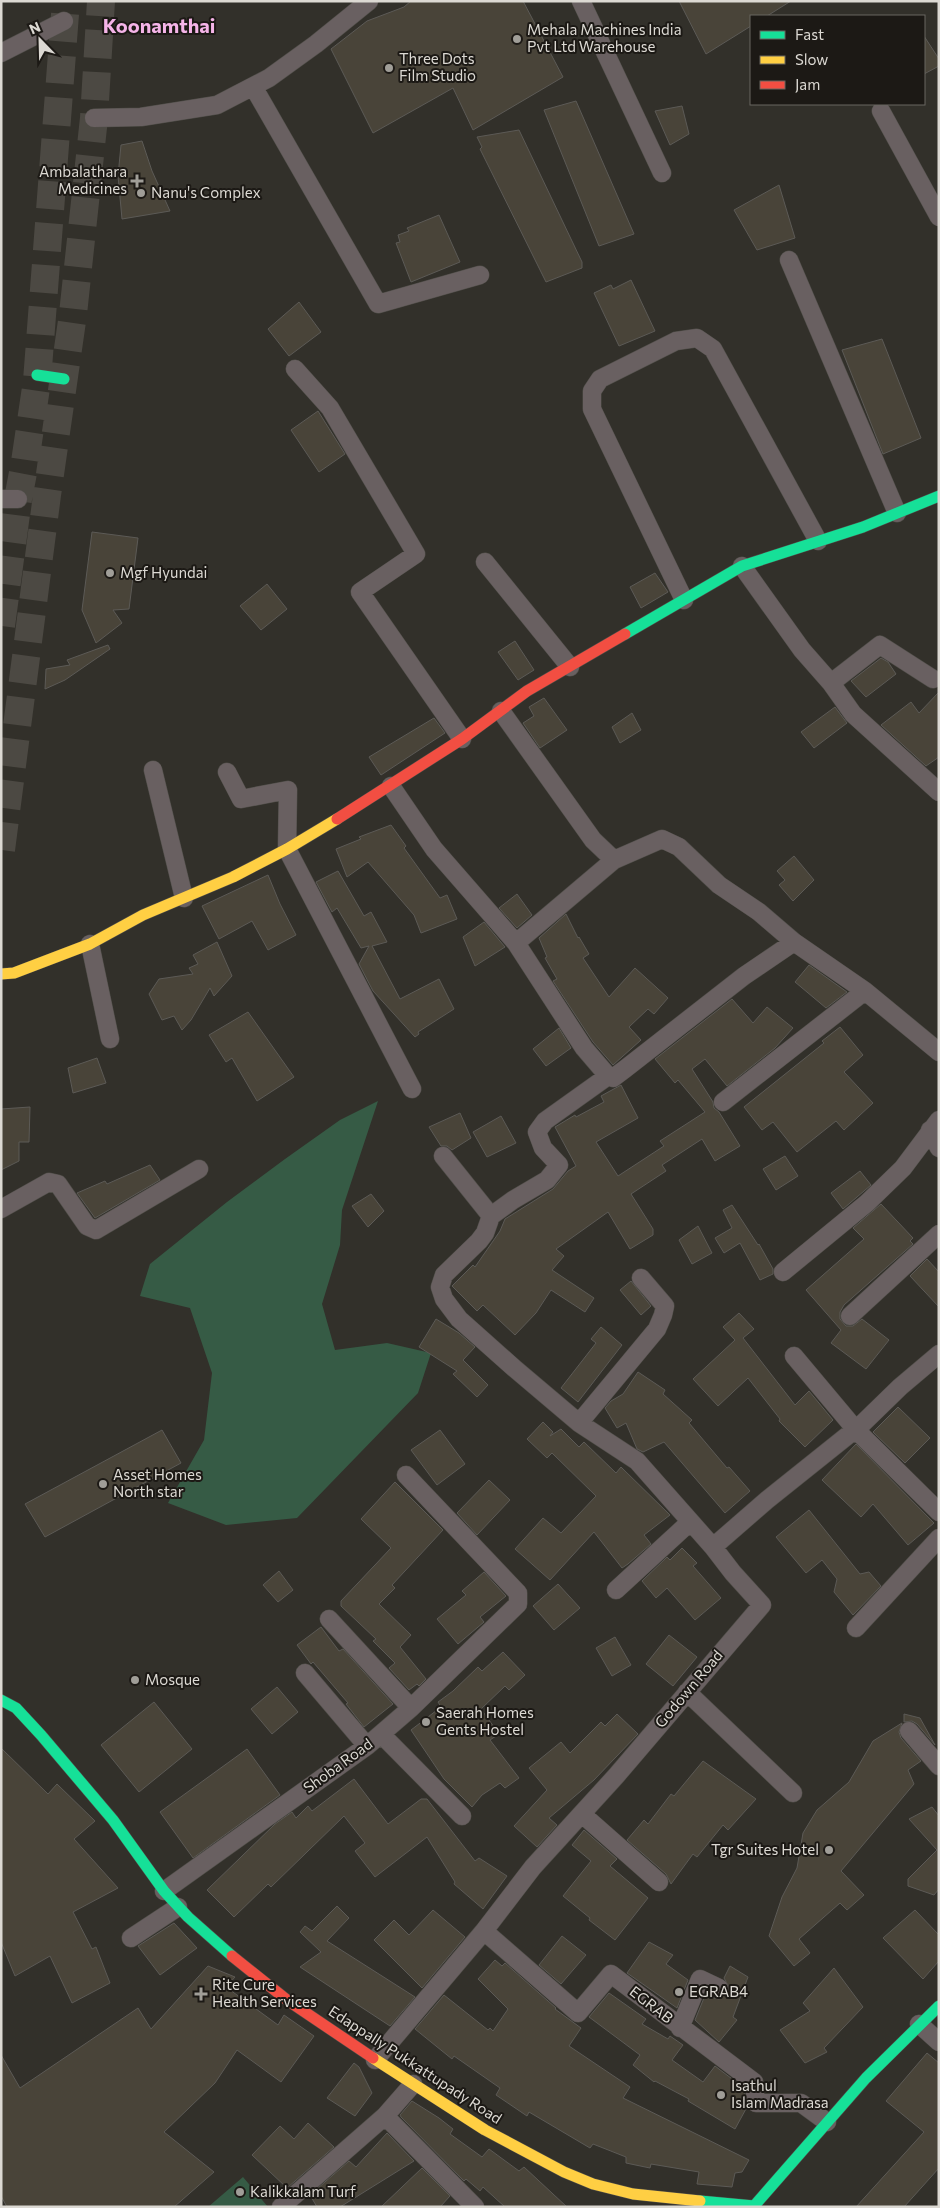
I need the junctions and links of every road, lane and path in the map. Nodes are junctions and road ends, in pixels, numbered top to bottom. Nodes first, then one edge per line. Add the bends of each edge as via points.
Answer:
1 (368, 1) edge
2 (581, 1) edge
3 (64, 21) dead end
4 (1, 53) edge
5 (254, 88) junction
6 (880, 111) dead end
7 (94, 118) dead end
8 (662, 173) dead end
9 (939, 217) edge
10 (789, 260) dead end
11 (480, 275) dead end
12 (295, 368) dead end
13 (37, 375) dead end
14 (64, 379) dead end
15 (939, 496) edge
16 (897, 513) junction
17 (818, 541) junction
18 (485, 562) dead end
19 (742, 566) junction
20 (684, 600) junction
21 (570, 666) junction
22 (933, 679) dead end
23 (831, 683) junction
24 (501, 711) junction
25 (462, 739) junction
26 (153, 770) dead end
27 (226, 772) dead end
28 (391, 786) junction
29 (938, 791) edge
30 (287, 849) junction
31 (614, 860) junction
32 (184, 898) junction
33 (794, 942) junction
34 (516, 943) junction
35 (90, 944) junction
36 (1, 974) edge
37 (865, 990) junction
38 (110, 1039) dead end
39 (939, 1052) edge
40 (608, 1076) junction
41 (412, 1089) dead end
42 (723, 1102) dead end
43 (935, 1125) edge
44 (939, 1148) edge
45 (444, 1156) dead end
46 (199, 1169) dead end
47 (1, 1209) edge
48 (492, 1216) junction
49 (939, 1234) edge
50 (782, 1272) dead end
51 (641, 1278) dead end
52 (850, 1316) dead end
53 (939, 1354) edge
54 (794, 1356) dead end
55 (579, 1422) junction
56 (856, 1430) junction
57 (406, 1474) dead end
58 (939, 1512) edge
59 (690, 1522) junction
60 (939, 1538) edge
61 (713, 1547) junction
62 (616, 1590) dead end
63 (329, 1620) dead end
64 (856, 1628) dead end
65 (305, 1673) dead end
66 (687, 1692) junction
67 (1, 1700) edge
68 (411, 1708) junction
69 (909, 1731) dead end
70 (382, 1735) junction
71 (367, 1746) junction
72 (939, 1766) edge
73 (793, 1793) dead end
74 (582, 1814) junction
75 (462, 1816) dead end
76 (659, 1882) dead end
77 (164, 1891) junction
78 (178, 1906) junction
79 (484, 1931) junction
80 (131, 1938) dead end
81 (719, 1988) dead end
82 (939, 2006) edge
83 (919, 2024) junction
84 (680, 2028) junction
85 (939, 2042) edge
86 (375, 2060) junction
87 (413, 2084) junction
88 (385, 2116) junction
89 (827, 2122) junction
90 (288, 2205) edge
91 (754, 2206) edge
92 (475, 2207) edge

1 - 5 street via 316,44
2 - 8 street
3 - 4 street
5 - 7 street via 217,105 141,118
5 - 11 street via 378,304
6 - 9 street
10 - 16 street
12 - 25 street via 330,408 416,554 360,592
13 - 14 main road
15 - 16 main road
16 - 17 main road
17 - 19 main road
17 - 20 street via 713,349 697,338 676,341 600,379 592,390 592,409
18 - 21 street
19 - 20 main road
19 - 23 street via 802,650
20 - 21 main road
21 - 24 main road via 527,691
22 - 23 street via 880,645
23 - 29 street via 853,714
24 - 25 main road
24 - 31 street via 593,840
25 - 28 main road
26 - 32 street
27 - 30 street via 241,799 288,790
28 - 30 main road
28 - 34 street via 434,849
30 - 32 main road
30 - 41 street
31 - 33 street via 662,839 679,847 720,885
31 - 34 street
32 - 35 main road via 143,915
33 - 37 street
33 - 40 street via 744,976 625,1069 612,1078
34 - 40 street via 584,1048
35 - 36 main road via 14,973
35 - 38 street
37 - 39 street
37 - 42 street
40 - 48 street via 545,1121 537,1132 543,1148 559,1165 557,1170
43 - 44 street
43 - 50 street via 903,1168 867,1204
45 - 48 street
46 - 47 street via 96,1230 87,1226 58,1184 49,1182
48 - 55 street via 479,1241 444,1275 440,1287 444,1299 459,1319
49 - 52 street
51 - 55 street via 665,1306 664,1315 657,1330
53 - 56 street
54 - 56 street
55 - 59 street via 637,1461
56 - 58 street
56 - 61 street
57 - 68 street, Shoba Road via 518,1593 518,1604
59 - 61 street
59 - 62 street
60 - 64 street
61 - 66 street, Godown Road via 762,1605
63 - 68 street
65 - 71 street
66 - 73 street
66 - 74 street, Godown Road
67 - 77 main road, Edappally Pukkattupady Road via 16,1708 41,1734 113,1820
68 - 70 street, Shoba Road
69 - 72 street
70 - 71 street, Shoba Road
70 - 75 street
71 - 77 street, Shoba Road
74 - 76 street
74 - 79 street, Godown Road via 532,1867
77 - 78 main road, Edappally Pukkattupady Road
78 - 80 street
78 - 86 main road, Edappally Pukkattupady Road via 219,1946 287,2000
79 - 84 street, EGRAB via 578,2013 611,1974
79 - 86 street, Godown Road
81 - 84 street via 700,1979
82 - 83 main road, Edappally Pukkattupady Road
83 - 85 street
83 - 89 main road, Edappally Pukkattupady Road
84 - 89 street, EGRAB via 754,2082 756,2103 801,2103
86 - 87 main road, Edappally Pukkattupady Road
87 - 88 street
87 - 91 main road, Edappally Pukkattupady Road via 485,2130 593,2184 633,2194
88 - 90 street
88 - 92 street
89 - 91 main road, Edappally Pukkattupady Road

